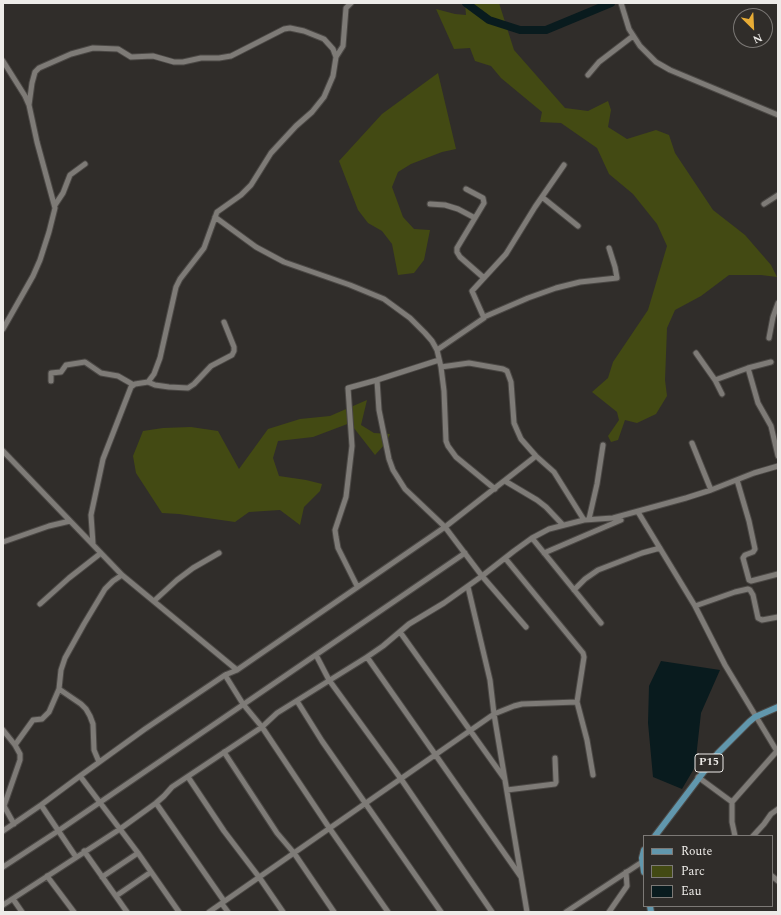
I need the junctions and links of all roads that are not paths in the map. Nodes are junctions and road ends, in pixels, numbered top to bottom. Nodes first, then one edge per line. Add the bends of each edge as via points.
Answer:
1 (351, 3) edge
2 (621, 6) edge
3 (633, 36) junction
4 (336, 58) junction
5 (3, 61) edge
6 (588, 75) dead end
7 (29, 106) junction
8 (778, 115) edge
9 (84, 164) dead end
10 (564, 165) dead end
11 (466, 189) dead end
12 (778, 195) edge
13 (542, 197) junction
14 (430, 204) dead end
15 (764, 204) dead end
16 (55, 205) junction
17 (214, 217) junction
18 (475, 218) junction
19 (578, 226) dead end
20 (609, 248) dead end
21 (484, 278) junction
22 (778, 303) edge
23 (484, 317) junction
24 (224, 322) dead end
25 (3, 329) edge
26 (769, 338) dead end
27 (437, 350) junction
28 (696, 354) dead end
29 (439, 360) junction
30 (771, 362) dead end
31 (441, 367) junction
32 (748, 368) junction
33 (377, 380) junction
34 (714, 380) junction
35 (51, 381) dead end
36 (148, 382) junction
37 (132, 384) junction
38 (722, 394) dead end
39 (692, 442) dead end
40 (603, 445) dead end
41 (3, 451) edge
42 (536, 456) junction
43 (778, 456) edge
44 (778, 466) edge
45 (737, 480) junction
46 (505, 481) junction
47 (495, 489) junction
48 (711, 490) junction
49 (638, 512) junction
50 (587, 520) junction
51 (621, 520) dead end
52 (70, 521) junction
53 (563, 525) junction
54 (445, 527) junction
55 (532, 538) junction
56 (3, 542) edge
57 (93, 544) junction
58 (660, 548) junction
59 (101, 553) junction
60 (219, 553) dead end
61 (464, 553) junction
62 (544, 553) junction
63 (505, 558) junction
64 (778, 574) edge
65 (122, 575) junction
66 (482, 576) junction
67 (356, 586) junction
68 (468, 587) junction
69 (574, 590) junction
70 (154, 601) junction
71 (40, 604) dead end
72 (695, 606) junction
73 (778, 617) edge
74 (601, 623) dead end
75 (526, 627) dead end
76 (400, 632) junction
77 (316, 655) junction
78 (367, 657) junction
79 (236, 670) junction
80 (225, 675) junction
81 (329, 680) junction
82 (59, 689) junction
83 (296, 701) junction
84 (577, 702) junction
85 (244, 704) junction
86 (778, 707) edge
87 (494, 714) junction
88 (755, 717) junction
89 (262, 727) junction
90 (3, 730) edge
91 (470, 730) junction
92 (15, 744) junction
93 (224, 752) junction
94 (778, 752) edge
95 (436, 755) junction
96 (555, 758) dead end
97 (99, 762) junction
98 (593, 775) dead end
99 (80, 776) junction
100 (188, 777) junction
101 (698, 778) junction
102 (401, 779) junction
103 (505, 780) junction
104 (507, 790) junction
105 (100, 802) junction
106 (732, 802) junction
107 (156, 803) junction
108 (365, 803) junction
109 (41, 805) junction
110 (4, 806) edge
111 (778, 809) edge
112 (14, 824) junction
113 (120, 829) junction
114 (330, 829) junction
115 (3, 831) edge
116 (58, 831) junction
117 (656, 835) edge
118 (735, 835) edge
119 (754, 835) edge
120 (84, 851) junction
121 (643, 852) edge
122 (138, 853) junction
123 (294, 853) junction
124 (76, 857) junction
125 (642, 862) junction
126 (3, 867) edge
127 (643, 867) edge
128 (151, 872) junction
129 (626, 872) junction
130 (48, 876) junction
131 (102, 877) junction
132 (259, 877) junction
133 (521, 878) junction
134 (116, 896) junction
135 (13, 899) junction
136 (223, 902) junction
137 (3, 905) edge
138 (22, 912) edge
139 (74, 912) edge
140 (127, 912) edge
141 (179, 912) edge
142 (209, 912) edge
143 (228, 912) edge
144 (283, 912) edge
145 (334, 912) edge
146 (388, 912) edge
147 (441, 912) edge
148 (492, 912) edge
149 (527, 912) edge
150 (566, 912) edge
151 (610, 912) edge

1 - 4 street via 346,8 343,46
2 - 3 street via 628,29
3 - 6 street via 599,62
3 - 8 street via 656,62 670,70
4 - 7 street via 333,49 324,39 290,28 231,56 183,62 153,56 131,57 118,49 94,48 71,54 39,68 32,83
4 - 17 street via 333,76 318,105 271,153 241,196 219,210
5 - 7 street
7 - 16 street
9 - 16 street via 70,175
10 - 13 street
11 - 18 street via 484,201
12 - 15 street
13 - 19 street
13 - 21 street via 508,250
14 - 18 street via 458,208
16 - 25 street via 40,260
17 - 27 street via 256,247 284,262 384,299 410,318
17 - 36 street via 204,248 176,287 160,358
18 - 21 street via 457,252 460,258
20 - 23 street via 617,278 580,282 556,288
21 - 23 street via 472,291
22 - 26 street
23 - 27 street via 482,321
24 - 36 street via 234,348 232,355 212,366 188,388
27 - 29 street
28 - 34 street
29 - 31 street
29 - 33 street
30 - 32 street
31 - 42 street via 469,363 507,371 511,382 514,423 521,438
31 - 47 street via 448,446 456,457
32 - 34 street
32 - 43 street via 758,403 771,426
33 - 54 street via 379,410 393,470 405,488
33 - 67 street via 350,387 348,390 352,446 346,497 335,530 338,548
34 - 38 street
35 - 37 street via 50,373 61,372 66,366 85,362 101,373 118,376
36 - 37 street
37 - 57 street via 103,459 92,515
39 - 48 street
40 - 50 street via 597,484
41 - 52 street
42 - 46 street
42 - 50 street via 554,472
44 - 45 street
45 - 48 street
45 - 64 street via 755,549 743,558 749,580
46 - 47 street
46 - 53 street via 537,500
47 - 54 street
48 - 49 street
49 - 50 street
49 - 58 street
50 - 53 street
51 - 62 street
52 - 56 street
52 - 57 street
53 - 55 street
54 - 61 street
54 - 67 street
55 - 62 street
55 - 63 street
57 - 59 street
58 - 69 street via 598,570
58 - 72 street
59 - 65 street
59 - 71 street
60 - 70 street via 188,572
61 - 66 street
61 - 77 street
62 - 69 street
63 - 66 street
63 - 84 street via 583,653
65 - 70 street
65 - 82 street via 105,589 65,658
66 - 68 street
66 - 75 street
67 - 79 street
68 - 76 street
68 - 87 street via 490,680
69 - 74 street
70 - 79 street
72 - 73 street via 748,589 753,595 758,618 762,620
72 - 88 street
76 - 78 street
76 - 91 street
77 - 81 street
77 - 85 street
78 - 81 street
78 - 95 street
79 - 80 street
80 - 85 street
80 - 97 street
81 - 83 street
81 - 102 street
82 - 92 street via 49,712 42,719 33,720
82 - 97 street via 88,712 93,724 94,750
83 - 89 street via 277,712
83 - 108 street
84 - 87 street via 522,704
84 - 98 street
85 - 89 street
85 - 105 street
86 - 88 main road, P15
87 - 91 street
87 - 103 street
88 - 94 street
88 - 101 main road, P15 via 718,753
89 - 93 street
89 - 114 street
90 - 92 street
91 - 95 street
91 - 103 street
92 - 110 street via 20,760
93 - 100 street
93 - 123 street via 276,833
94 - 106 street
95 - 102 street
95 - 133 street
96 - 104 street via 555,784
97 - 99 street
99 - 105 street
99 - 109 street
100 - 107 street via 172,786
100 - 132 street
101 - 106 street
101 - 117 main road, P15
102 - 108 street
102 - 148 street
103 - 104 street
104 - 133 street
105 - 113 street
105 - 116 street
106 - 118 street
107 - 113 street
107 - 136 street
108 - 114 street
108 - 147 street
109 - 112 street
109 - 116 street
110 - 112 street
111 - 119 street
112 - 115 street
113 - 120 street
113 - 122 street
114 - 123 street
114 - 146 street
116 - 124 street
116 - 126 street
120 - 124 street
120 - 131 street
121 - 125 main road
122 - 128 street
122 - 131 street
123 - 132 street
123 - 145 street
124 - 130 street
125 - 127 main road
125 - 129 street
128 - 134 street
128 - 141 street
129 - 150 street
129 - 151 street via 627,886
130 - 135 street
130 - 139 street
131 - 134 street
132 - 136 street
132 - 144 street
133 - 149 street
134 - 140 street
135 - 137 street
135 - 138 street
136 - 142 street
136 - 143 street

